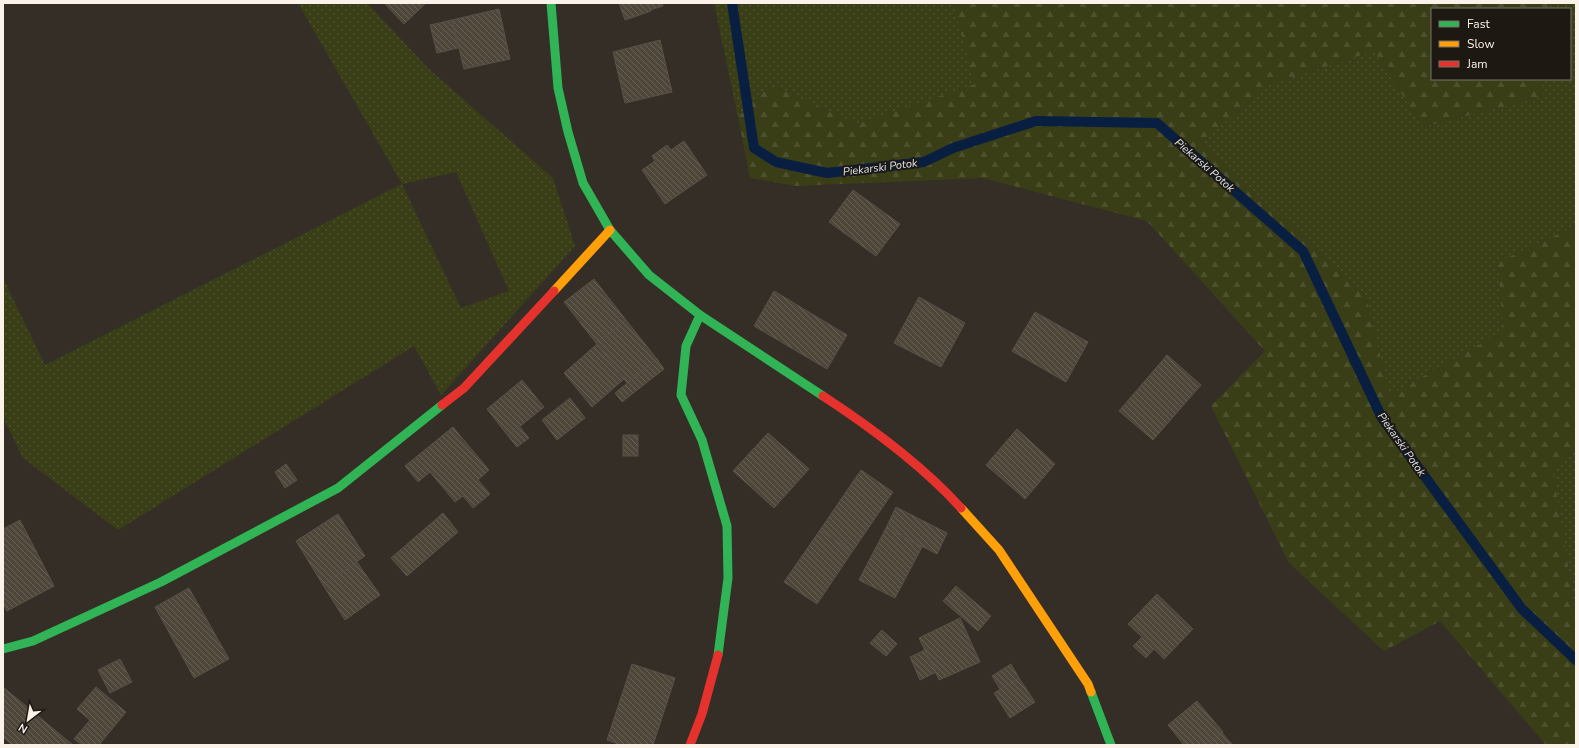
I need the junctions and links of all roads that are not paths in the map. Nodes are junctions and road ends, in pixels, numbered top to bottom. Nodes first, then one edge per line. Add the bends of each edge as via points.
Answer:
1 (551, 3) edge
2 (610, 230) junction
3 (700, 315) junction
4 (3, 649) edge
5 (690, 745) edge
6 (1111, 745) edge

1 - 2 street via 558,88 568,132 583,183
2 - 3 street via 649,275
2 - 4 street via 464,388 338,488 161,582 34,642
3 - 5 street via 686,346 681,395 702,440 727,526 728,578 720,649 702,714
3 - 6 street via 864,423 943,488 999,550 1088,684

